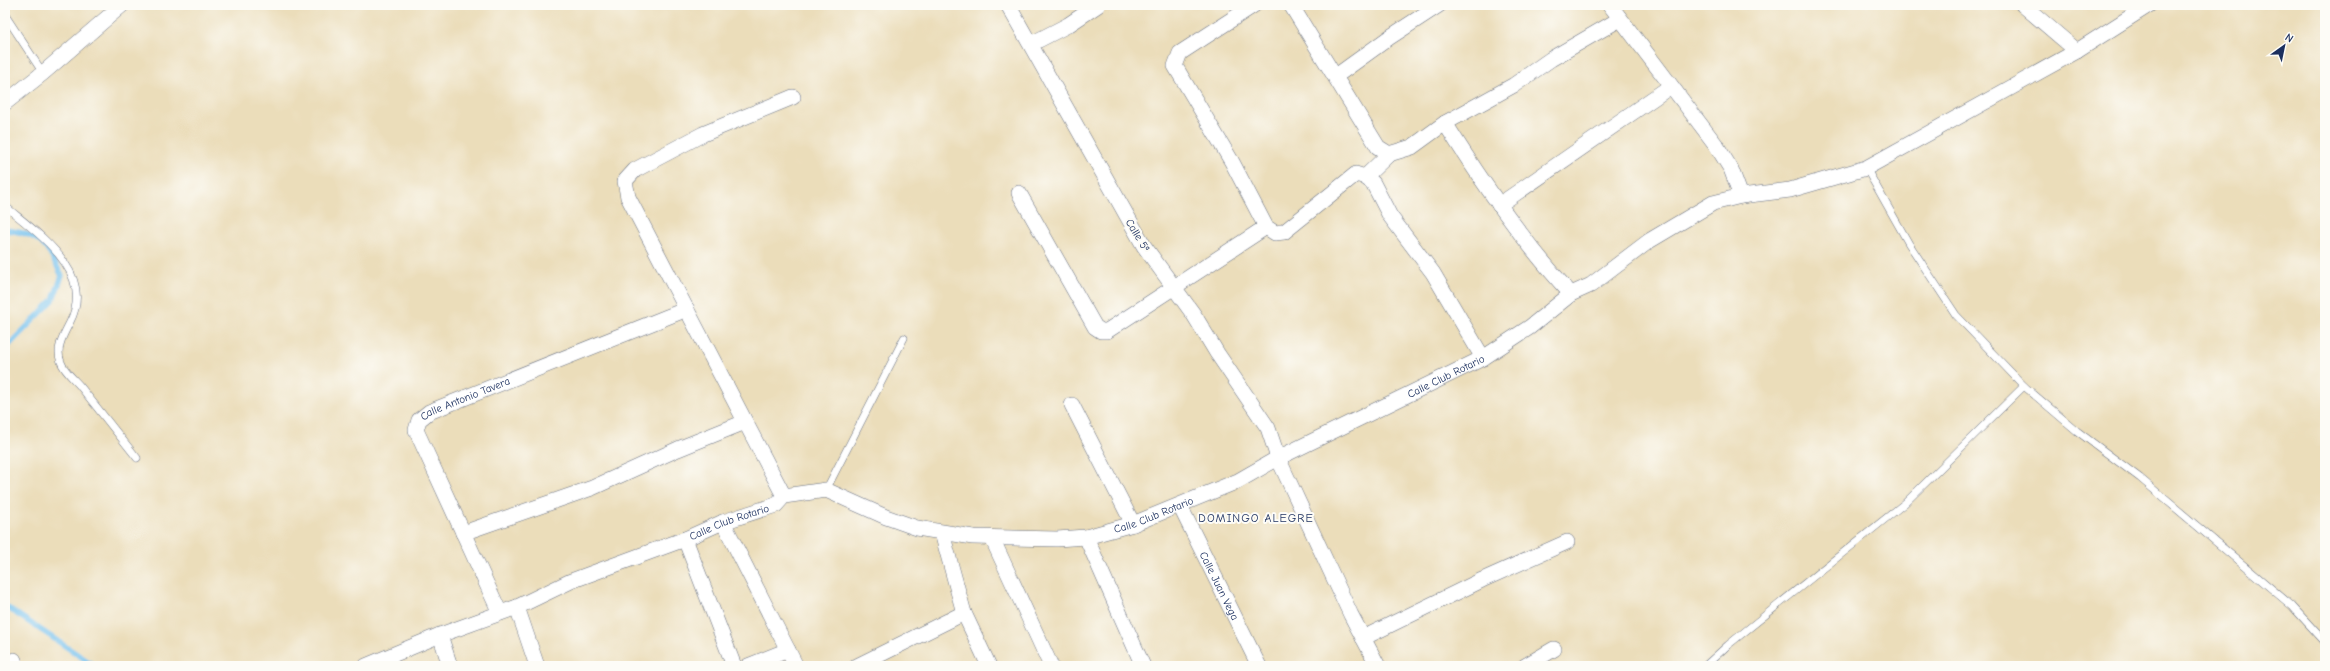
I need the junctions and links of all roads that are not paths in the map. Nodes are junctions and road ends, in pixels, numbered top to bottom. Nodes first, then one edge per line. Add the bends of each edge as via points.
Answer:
1 (122, 5) edge
2 (1008, 5) edge
3 (1098, 5) edge
4 (1254, 5) edge
5 (1291, 5) edge
6 (1439, 5) edge
7 (1610, 5) edge
8 (2023, 5) edge
9 (2149, 5) edge
10 (5, 15) edge
11 (1620, 19) junction
12 (1031, 44) junction
13 (2078, 51) junction
14 (43, 73) junction
15 (1336, 76) junction
16 (1671, 86) junction
17 (793, 97) dead end
18 (5, 103) edge
19 (1445, 123) junction
20 (1388, 154) junction
21 (1866, 168) junction
22 (1365, 176) junction
23 (1019, 193) dead end
24 (1741, 196) junction
25 (1499, 205) junction
26 (5, 206) edge
27 (1266, 227) junction
28 (1173, 286) junction
29 (1571, 294) junction
30 (686, 309) junction
31 (904, 338) dead end
32 (1483, 358) junction
33 (2024, 386) junction
34 (1072, 404) dead end
35 (745, 422) junction
36 (137, 458) dead end
37 (1278, 458) junction
38 (826, 490) junction
39 (784, 496) junction
40 (1180, 506) junction
41 (723, 522) junction
42 (1133, 524) junction
43 (463, 533) junction
44 (942, 533) junction
45 (1086, 537) junction
46 (992, 538) junction
47 (685, 539) junction
48 (1567, 542) dead end
49 (517, 607) junction
50 (500, 613) junction
51 (964, 613) junction
52 (440, 635) junction
53 (1363, 638) junction
54 (2325, 642) edge
55 (1554, 649) dead end
56 (788, 650) junction
57 (366, 666) edge
58 (450, 666) edge
59 (537, 666) edge
60 (734, 666) edge
61 (748, 666) edge
62 (796, 666) edge
63 (857, 666) edge
64 (989, 666) edge
65 (1051, 666) edge
66 (1144, 666) edge
67 (1259, 666) edge
68 (1378, 666) edge
69 (1525, 666) edge
70 (1705, 666) edge

1 - 14 street
2 - 12 street, Calle 5ª
3 - 12 street via 1068,25
4 - 27 street via 1180,53 1175,66 1232,162
5 - 15 street
6 - 15 street
7 - 11 street
8 - 13 street
9 - 13 street, Calle Club Rotario
10 - 14 lane
11 - 16 street
11 - 19 street via 1551,59 1514,85
12 - 28 street, Calle 5ª via 1144,246
13 - 21 street, Calle Club Rotario
14 - 18 street
15 - 20 street via 1378,148
16 - 24 street via 1732,169
16 - 25 street
17 - 30 street via 703,134 634,170 625,181 628,197
19 - 20 street via 1412,147
19 - 25 street via 1474,171
20 - 22 street
21 - 24 street, Calle Club Rotario via 1790,190
21 - 33 lane via 1909,244 1956,315
22 - 27 street via 1356,174 1284,232 1275,233
22 - 32 street via 1373,183 1390,216 1432,273
23 - 28 street via 1095,327 1101,331 1106,331
24 - 29 street, Calle Club Rotario via 1713,203 1649,240 1591,285
25 - 29 street via 1542,263
26 - 36 lane via 43,235 75,280 77,297 71,321 60,340 60,362
27 - 28 street
28 - 37 street, Calle 5ª via 1268,428
29 - 32 street, Calle Club Rotario via 1530,327
30 - 35 street
30 - 43 street, Calle Antonio Tavera via 429,412 420,420 416,430
31 - 38 lane
32 - 37 street, Calle Club Rotario
33 - 54 lane via 2077,431 2140,478 2292,606
33 - 70 lane via 1905,503
34 - 42 street
35 - 39 street
35 - 43 street via 678,448 592,488
37 - 40 street, Calle Club Rotario via 1238,481
37 - 53 street, Calle 5ª
38 - 39 street, Calle Club Rotario
38 - 44 street, Calle Club Rotario via 886,518
39 - 41 street, Calle Club Rotario via 776,505
40 - 42 street, Calle Club Rotario
40 - 67 street, Calle Juan Vega
41 - 47 street, Calle Club Rotario
41 - 56 street
42 - 45 street, Calle Club Rotario
43 - 50 street, Calle Antonio Tavera
44 - 46 street, Calle Club Rotario
44 - 51 street
45 - 46 street, Calle Club Rotario
45 - 66 street
46 - 65 street
47 - 49 street, Calle Club Rotario via 571,581
47 - 60 street
48 - 53 street
49 - 50 street, Calle Club Rotario
49 - 59 street
50 - 52 street
51 - 63 street
51 - 64 street
52 - 57 street
52 - 58 street
53 - 68 street, Calle 5ª
55 - 69 street
56 - 61 street
56 - 62 street

